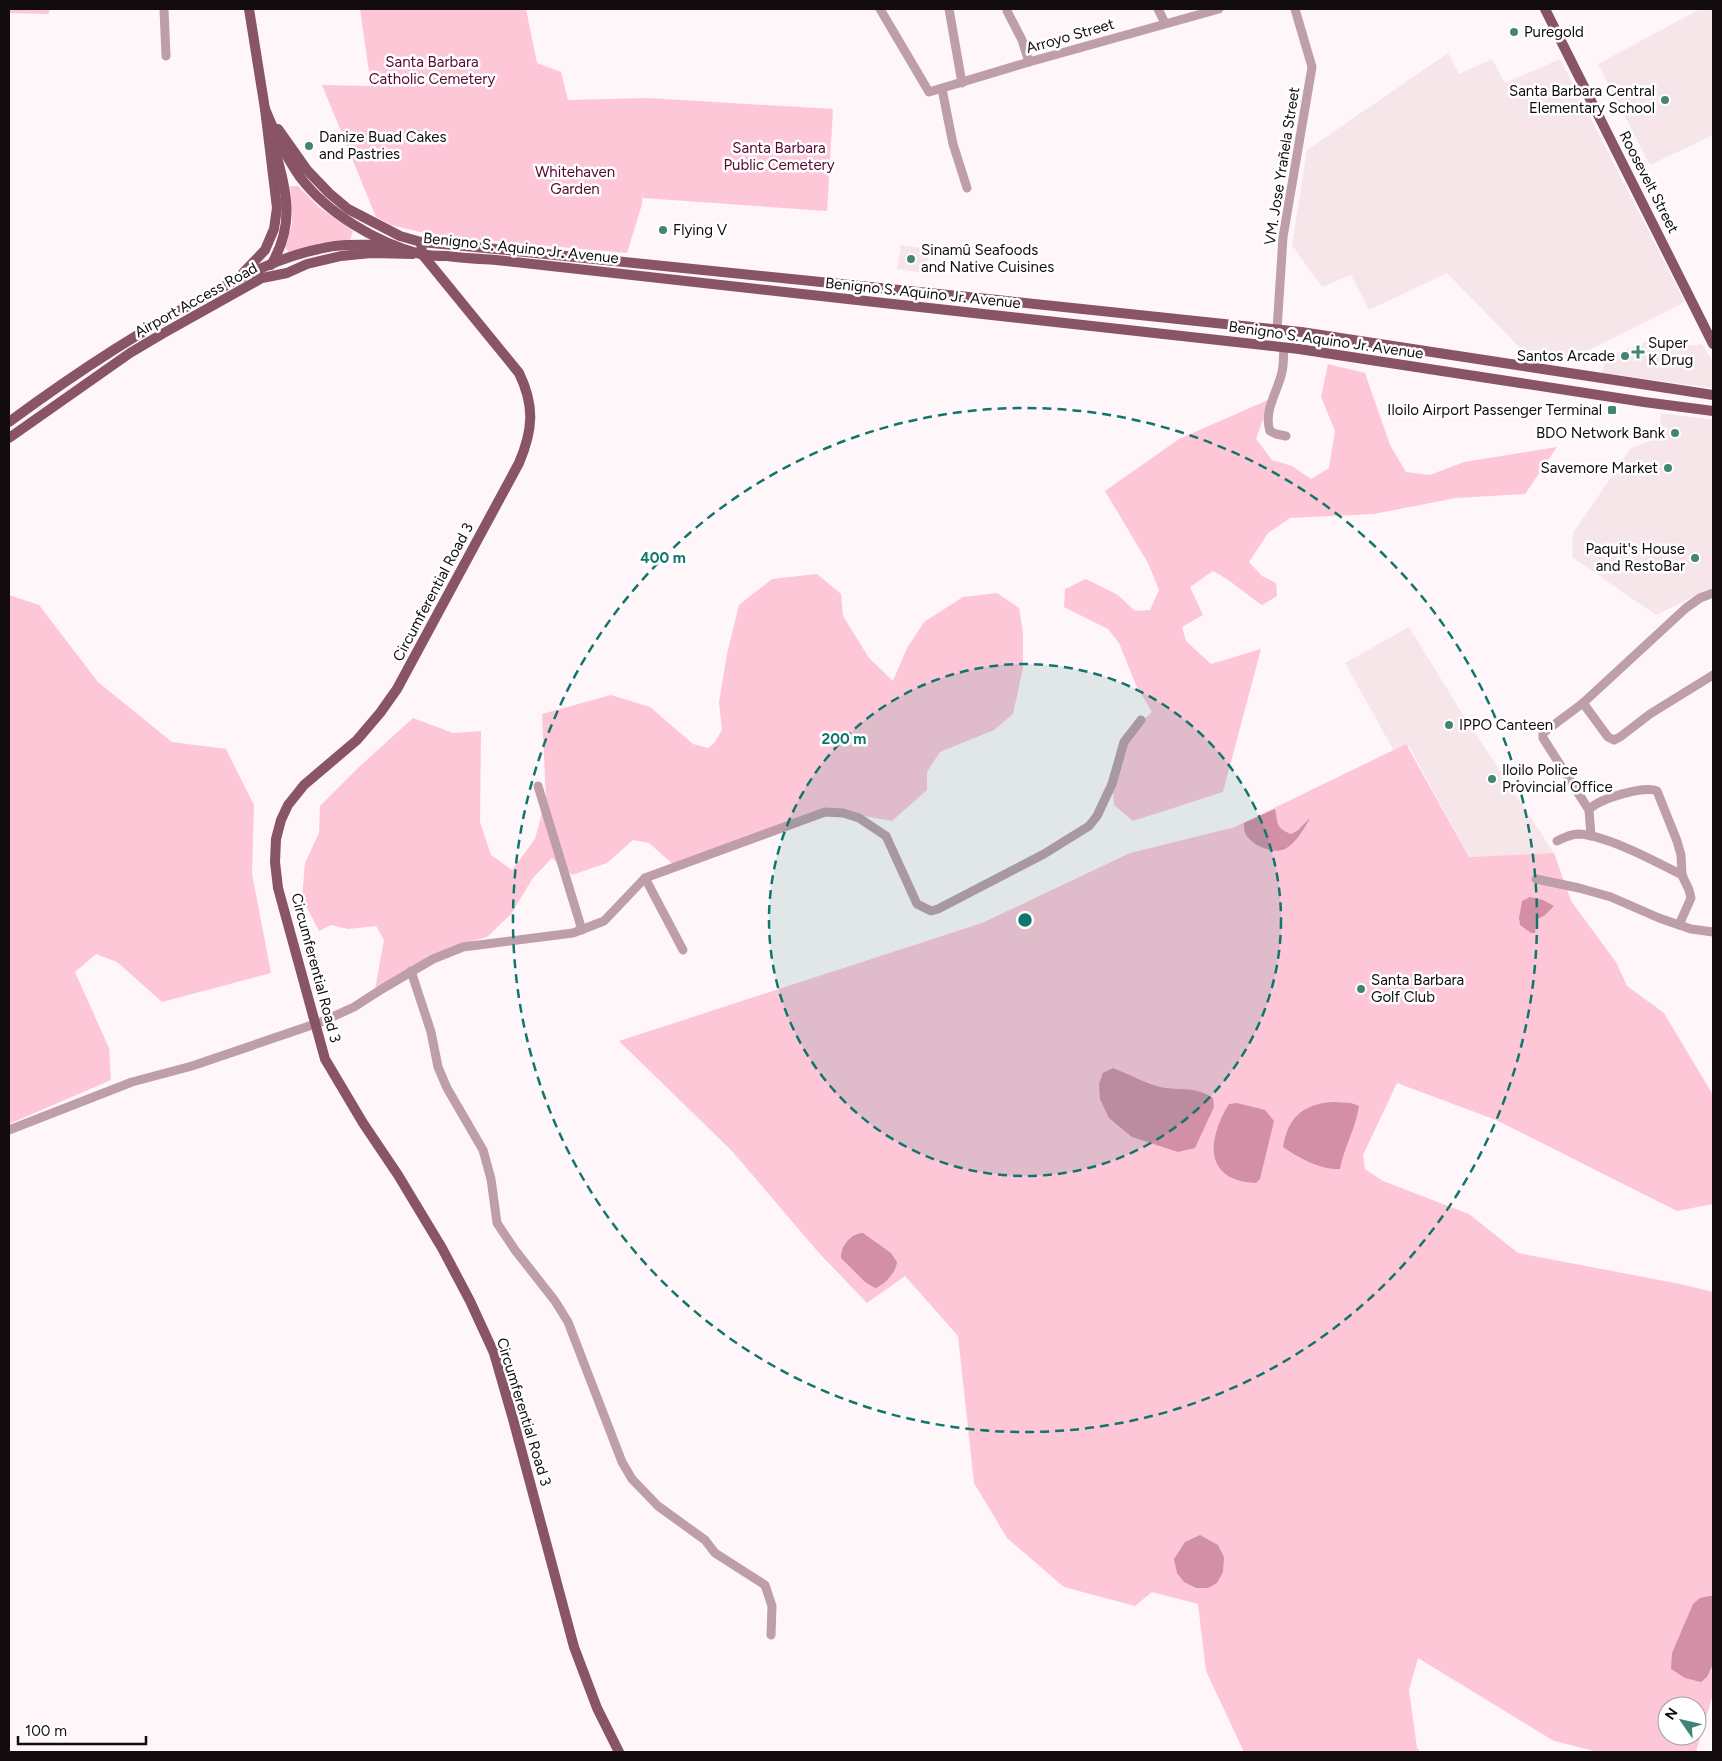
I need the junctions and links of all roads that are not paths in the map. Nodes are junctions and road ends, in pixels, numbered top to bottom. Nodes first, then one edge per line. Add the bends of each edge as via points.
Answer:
1 (164, 9) edge
2 (249, 9) edge
3 (880, 9) edge
4 (949, 9) edge
5 (1158, 9) edge
6 (1219, 9) edge
7 (1295, 9) edge
8 (1545, 9) edge
9 (1007, 10) dead end
10 (1165, 23) junction
11 (166, 56) dead end
12 (1029, 62) junction
13 (962, 83) junction
14 (942, 88) junction
15 (265, 109) junction
16 (967, 188) dead end
17 (421, 242) junction
18 (394, 244) junction
19 (422, 254) junction
20 (271, 264) junction
21 (262, 278) junction
22 (235, 281) junction
23 (1009, 301) junction
24 (1007, 318) junction
25 (1278, 330) junction
26 (1713, 343) edge
27 (1284, 348) junction
28 (1646, 386) junction
29 (1713, 395) edge
30 (1644, 402) junction
31 (1713, 411) edge
32 (9, 422) edge
33 (1286, 436) dead end
34 (9, 438) edge
35 (1713, 593) edge
36 (1713, 675) edge
37 (1583, 703) junction
38 (1141, 720) dead end
39 (538, 786) dead end
40 (1589, 810) junction
41 (1591, 836) junction
42 (1557, 842) dead end
43 (1682, 875) junction
44 (645, 878) junction
45 (1536, 879) dead end
46 (1679, 925) junction
47 (582, 930) junction
48 (1713, 932) edge
49 (683, 950) dead end
50 (411, 971) junction
51 (315, 1024) junction
52 (9, 1130) edge
53 (771, 1635) dead end
54 (619, 1752) edge

1 - 11 street
2 - 15 main road
3 - 14 street, Arroyo Street via 929,92
4 - 13 street
5 - 10 street
6 - 10 street, Arroyo Street
7 - 25 street, VM. Jose Yrañela Street via 1312,67 1283,237
8 - 26 main road, Roosevelt Street
9 - 12 street
10 - 12 street, Arroyo Street
12 - 13 street, Arroyo Street
13 - 14 street, Arroyo Street
14 - 16 street via 953,144
15 - 17 main road, Benigno S. Aquino Jr. Avenue via 307,170 329,193 348,209 372,222
15 - 18 main road, Benigno S. Aquino Jr. Avenue via 281,147 301,177 342,216 368,233
15 - 20 main road via 288,210 285,231
15 - 22 main road via 276,190 274,229 265,250
17 - 18 main road, Airport Access Road
17 - 19 main road
17 - 23 main road, Benigno S. Aquino Jr. Avenue
18 - 19 main road, Benigno S. Aquino Jr. Avenue
18 - 20 main road, Airport Access Road via 320,248
19 - 21 main road, Airport Access Road via 340,256
19 - 24 main road, Benigno S. Aquino Jr. Avenue
19 - 51 main road, Circumferential Road 3 via 519,373 528,394 531,425 519,463 396,689 357,740 296,793 281,820 276,839 278,888
20 - 21 main road
20 - 22 main road, Airport Access Road
21 - 34 main road, Airport Access Road via 130,354
22 - 32 main road, Airport Access Road via 131,338
23 - 24 main road
23 - 25 main road, Benigno S. Aquino Jr. Avenue
24 - 27 main road, Benigno S. Aquino Jr. Avenue
25 - 28 main road, Benigno S. Aquino Jr. Avenue
27 - 30 main road, Benigno S. Aquino Jr. Avenue
27 - 33 street via 1282,373 1270,407 1268,425 1276,434
28 - 29 main road, Benigno S. Aquino Jr. Avenue
28 - 30 main road
30 - 31 main road, Benigno S. Aquino Jr. Avenue
35 - 37 street via 1686,608
36 - 37 street via 1614,740 1608,737
37 - 40 street via 1546,731 1542,738
38 - 44 street via 1124,742 1112,784 1089,826 1044,854 938,909 931,911 917,904 886,836 859,818 843,813 825,812
39 - 47 street
40 - 41 street
40 - 43 street via 1607,799 1647,789 1657,791 1677,841
41 - 42 street via 1577,834
41 - 43 street
43 - 46 street via 1691,898
44 - 47 street via 604,920
44 - 49 street
45 - 46 street via 1611,897
46 - 48 street
47 - 50 street via 463,947
50 - 51 street via 354,1007
50 - 53 street via 431,1032 438,1067 483,1150 491,1179 496,1223 568,1322 622,1462 632,1479 658,1506 705,1540 716,1552 765,1585 772,1606
51 - 52 street via 192,1066 132,1082
51 - 54 main road, Circumferential Road 3 via 325,1059 442,1248 494,1353 574,1646 597,1708

